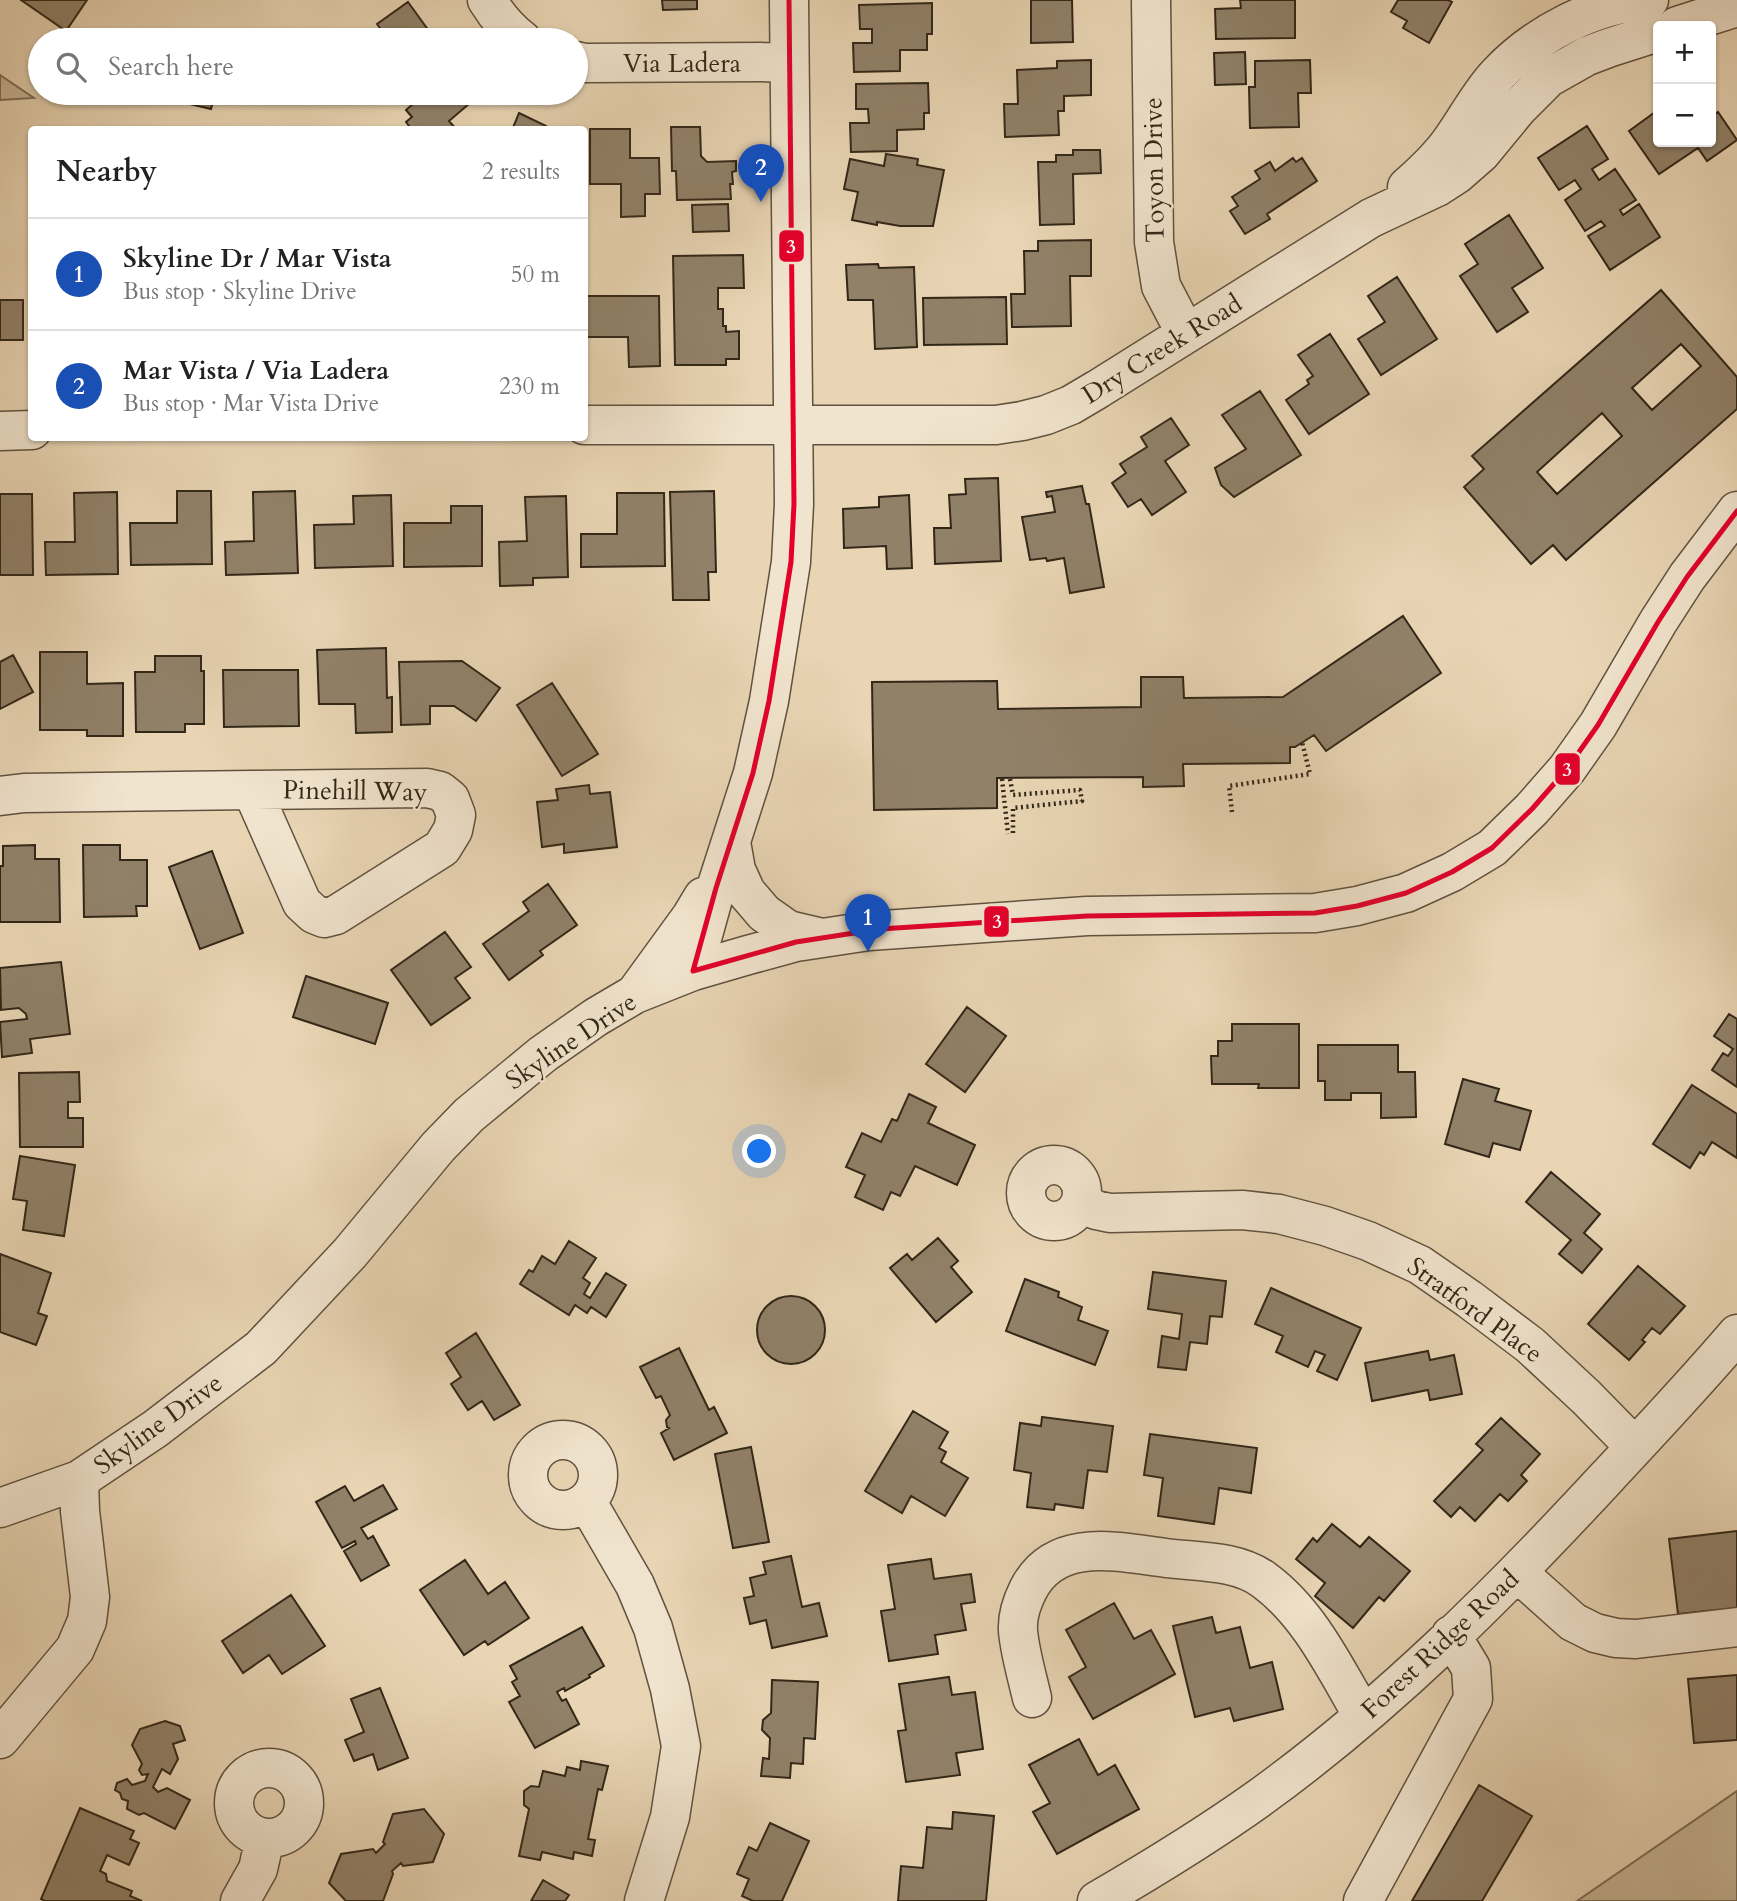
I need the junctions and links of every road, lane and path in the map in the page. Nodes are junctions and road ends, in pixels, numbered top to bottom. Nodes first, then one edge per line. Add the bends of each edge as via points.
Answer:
1 (487, 0) edge
2 (789, 0) edge
3 (1152, 0) edge
4 (1649, 0) edge
5 (1737, 7) edge
6 (1694, 21) edge
7 (509, 28) edge
8 (1653, 34) edge
9 (789, 62) junction
10 (588, 63) edge
11 (1371, 218) junction
12 (1186, 334) junction
13 (794, 424) junction
14 (588, 425) edge
15 (28, 430) edge
16 (0, 431) edge
17 (1737, 511) edge
18 (1302, 743) dead end
19 (1002, 779) dead end
20 (1010, 779) dead end
21 (252, 790) junction
22 (0, 796) edge
23 (1232, 812) dead end
24 (731, 842) junction
25 (822, 938) junction
26 (693, 971) junction
27 (635, 994) junction
28 (1080, 1202) dead end
29 (1737, 1334) edge
30 (1635, 1447) junction
31 (79, 1480) junction
32 (587, 1502) dead end
33 (0, 1508) edge
34 (1517, 1573) junction
35 (1737, 1627) edge
36 (1451, 1635) junction
37 (1032, 1698) dead end
38 (1363, 1716) junction
39 (0, 1739) edge
40 (265, 1838) dead end
41 (240, 1901) edge
42 (644, 1901) edge
43 (1097, 1901) edge
44 (1363, 1901) edge

1 - 7 street
2 - 9 street
3 - 12 street, Toyon Drive via 1154,242 1161,286
4 - 11 street via 1597,11 1534,44 1497,75 1440,156
5 - 6 street
8 - 11 street, Dry Creek Road via 1587,56 1548,78 1457,174
9 - 10 street, Via Ladera
9 - 13 street
11 - 12 street, Dry Creek Road
12 - 13 street, Dry Creek Road via 1071,405 1022,421 996,425
13 - 14 street, Dry Creek Road
13 - 24 street via 792,551 782,625 753,773
15 - 16 street
17 - 25 street, Skyline Drive via 1665,610 1567,769 1492,848 1452,872 1406,893 1315,913 1087,916 880,929
18 - 23 path via 1310,774 1230,786
19 - 20 path via 1010,834 1013,808 1082,801 1080,790 1013,795
21 - 21 street, Pinehill Way via 427,788 450,799 456,815 442,848 336,915 324,918 302,904
21 - 22 street, Pinehill Way
24 - 25 street via 746,892 764,913 788,930
24 - 26 street
24 - 27 street via 691,917
25 - 26 street, Skyline Drive
26 - 27 street, Skyline Drive
27 - 31 street, Skyline Drive via 543,1054 469,1115 261,1348
28 - 30 street, Stratford Place via 1110,1213 1242,1210 1279,1214 1368,1241 1420,1265 1520,1338
29 - 30 street, Forest Ridge Road
30 - 34 street, Forest Ridge Road
31 - 33 street, Skyline Drive
31 - 39 street via 90,1597 88,1621 75,1649
32 - 42 street via 635,1585 653,1628 681,1746 670,1817
34 - 35 street via 1573,1622 1595,1633 1636,1639
34 - 36 street, Forest Ridge Road
36 - 38 street, Forest Ridge Road
36 - 44 street via 1471,1668 1473,1699
37 - 38 street via 1017,1629 1032,1581 1063,1556 1112,1551 1221,1564 1261,1578 1298,1611
38 - 43 street, Forest Ridge Road via 1180,1853
40 - 41 street via 258,1869

